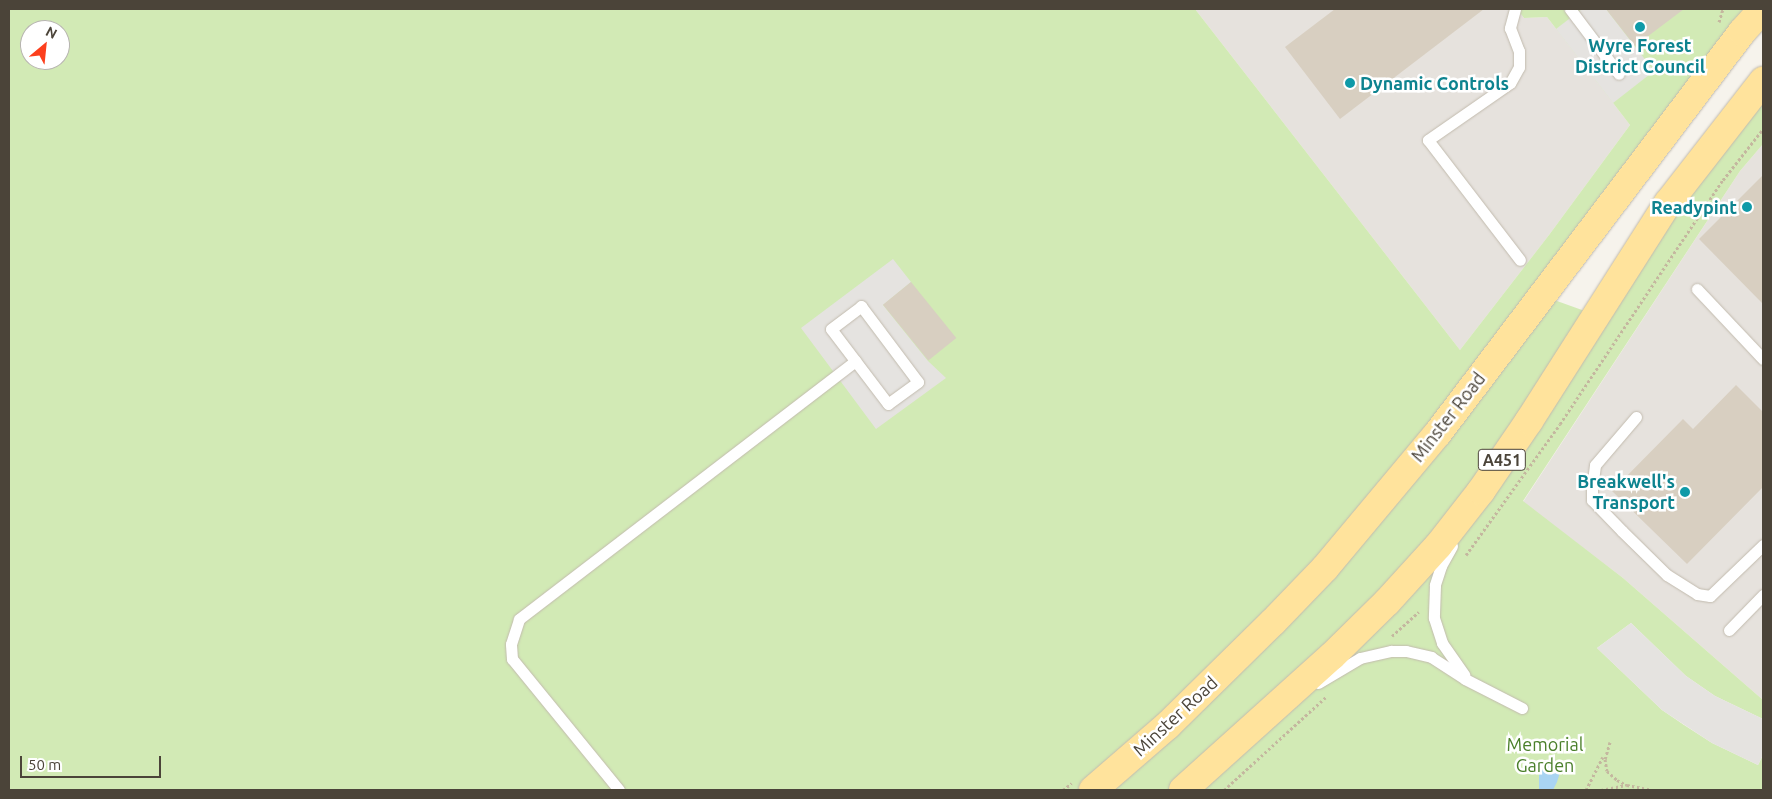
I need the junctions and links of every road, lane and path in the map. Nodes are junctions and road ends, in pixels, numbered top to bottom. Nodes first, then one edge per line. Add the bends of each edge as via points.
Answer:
1 (1515, 9) edge
2 (1570, 9) edge
3 (1723, 9) edge
4 (1763, 9) edge
5 (1718, 25) dead end
6 (1619, 74) dead end
7 (1763, 82) edge
8 (1763, 129) edge
9 (1520, 260) dead end
10 (1697, 289) dead end
11 (1763, 359) edge
12 (855, 361) junction
13 (1636, 417) dead end
14 (1560, 424) dead end
15 (1481, 491) junction
16 (1763, 545) edge
17 (1763, 595) edge
18 (1729, 630) dead end
19 (1465, 679) junction
20 (1522, 708) dead end
21 (1268, 714) junction
22 (1610, 742) dead end
23 (1606, 752) junction
24 (1085, 784) edge
25 (1627, 784) junction
26 (619, 790) edge
27 (1063, 790) edge
28 (1183, 790) edge
29 (1586, 790) edge
30 (1601, 790) edge
31 (1652, 790) edge

1 - 9 lane via 1510,28 1519,51 1520,67 1510,82 1428,140
2 - 6 lane
3 - 5 path
4 - 24 main road, Minster Road via 1742,32 1438,433 1324,568 1274,622 1167,726
7 - 15 main road, A451 via 1668,203 1530,421
8 - 14 path via 1723,180
10 - 11 lane
12 - 12 lane via 832,329 861,306 918,382 888,404
12 - 26 lane via 519,619 511,644 512,659
13 - 16 lane via 1595,465 1592,488 1592,500 1622,531 1667,575 1697,594 1710,596
15 - 19 lane via 1441,566 1435,585 1436,628 1452,658 1464,671
15 - 21 main road, A451 via 1438,546 1387,602
17 - 18 lane
19 - 20 lane
19 - 21 lane via 1422,654 1406,651 1378,653 1360,658
21 - 28 main road, A451
22 - 23 path
23 - 25 path via 1607,771
23 - 29 path
24 - 27 path
25 - 30 path
25 - 31 path

